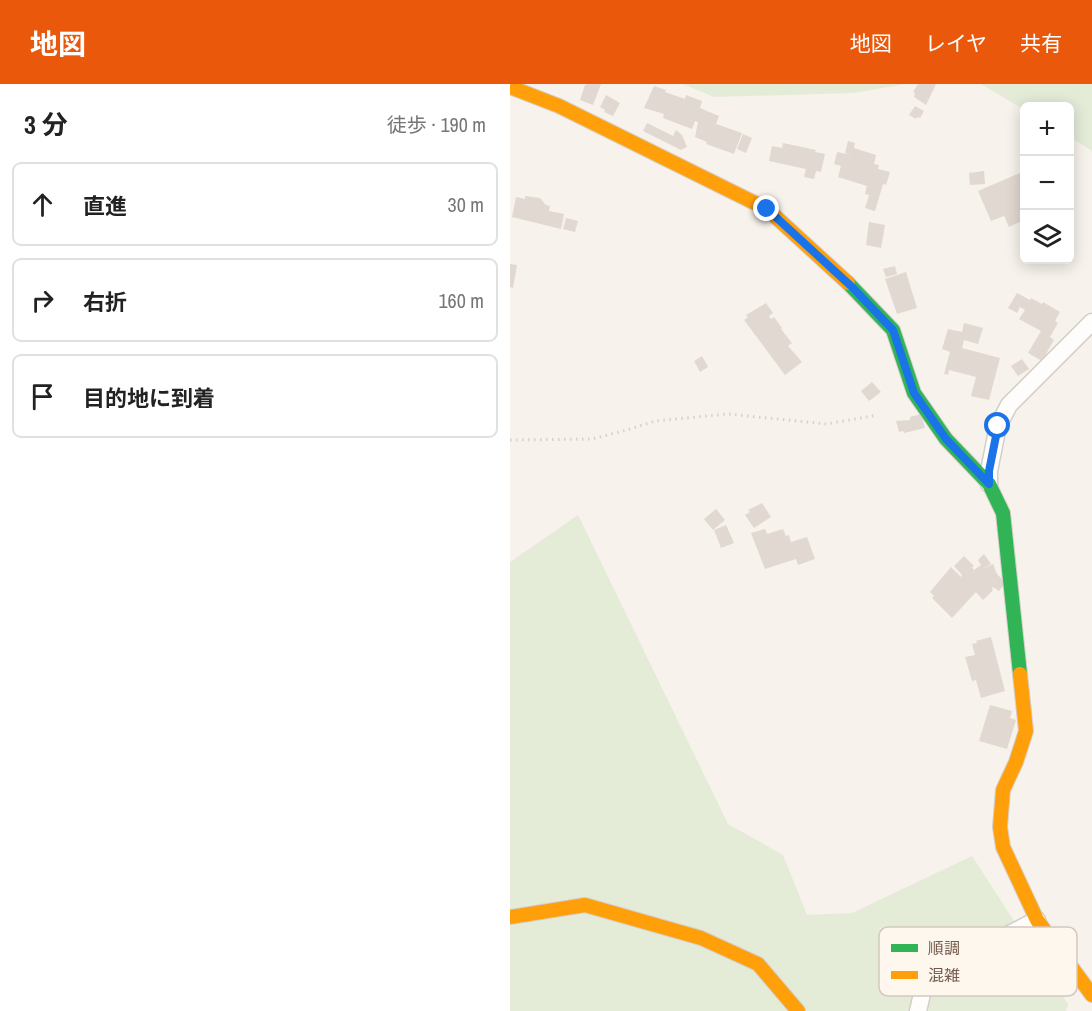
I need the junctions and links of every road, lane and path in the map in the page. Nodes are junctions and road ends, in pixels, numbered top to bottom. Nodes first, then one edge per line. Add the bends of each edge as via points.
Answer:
1 (510, 87) edge
2 (1092, 322) edge
3 (878, 415) dead end
4 (510, 440) edge
5 (989, 484) junction
6 (510, 917) edge
7 (1037, 920) junction
8 (1023, 927) edge
9 (1042, 927) edge
10 (1077, 975) edge
11 (1092, 995) edge
12 (921, 996) edge
13 (798, 1011) edge
14 (918, 1011) edge

1 - 5 street via 559,106 767,209 893,330 914,393 946,439
2 - 5 street via 1009,405 998,426
3 - 4 path via 827,423 728,414 655,421 592,439
5 - 7 street via 1003,513 1026,731 1003,790 1000,827 1004,847
6 - 13 street via 585,905 700,938 758,964
7 - 8 street
7 - 9 street
10 - 11 street
12 - 14 street

